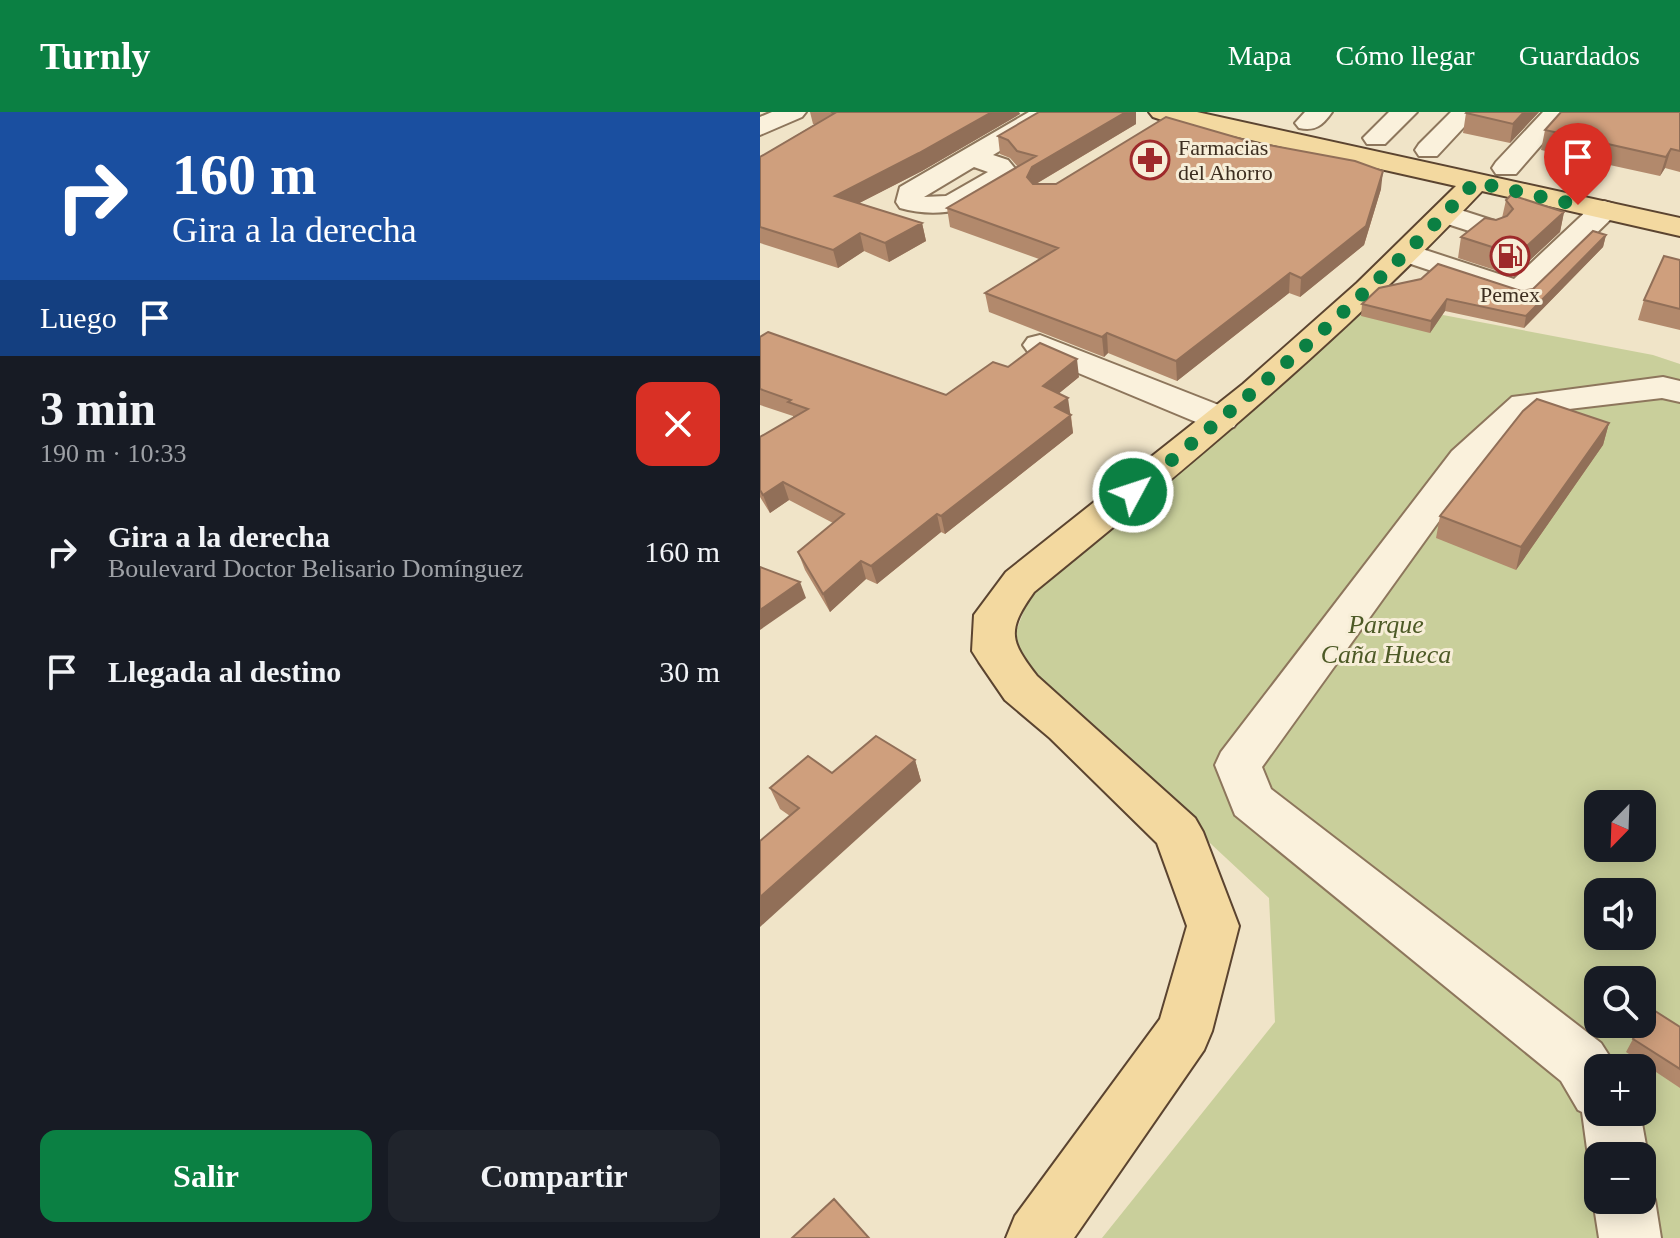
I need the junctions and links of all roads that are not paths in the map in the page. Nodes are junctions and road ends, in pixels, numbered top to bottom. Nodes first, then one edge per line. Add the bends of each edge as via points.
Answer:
1 (793, 112) edge
2 (1047, 112) edge
3 (1259, 112) edge
4 (1404, 112) edge
5 (1465, 112) edge
6 (1557, 112) edge
7 (1314, 118) edge
8 (1162, 119) edge
9 (760, 127) edge
10 (1376, 138) junction
11 (1428, 150) junction
12 (970, 156) dead end
13 (1506, 168) junction
14 (1475, 182) junction
15 (1680, 204) edge
16 (1604, 210) junction
17 (1445, 214) junction
18 (1680, 227) edge
19 (1491, 229) edge
20 (1407, 253) junction
21 (1040, 345) edge
22 (1680, 392) edge
23 (1221, 419) junction
24 (1584, 1067) edge
25 (1626, 1214) edge
26 (1037, 1238) edge
27 (1630, 1238) edge

1 - 9 street
2 - 12 street
3 - 7 main road
4 - 10 street
5 - 11 street
6 - 13 street
7 - 10 main road
8 - 14 main road
10 - 11 main road
11 - 13 main road
13 - 15 main road
14 - 16 main road
14 - 17 main road
16 - 18 main road
16 - 20 street via 1519,291
17 - 19 street
17 - 20 main road
20 - 23 main road
21 - 23 street
22 - 24 street via 1663,387 1524,404 1465,459 1238,765 1252,801
23 - 26 main road via 1020,582 995,615 994,651 1021,688 1178,832 1213,926 1184,1031
25 - 27 street

